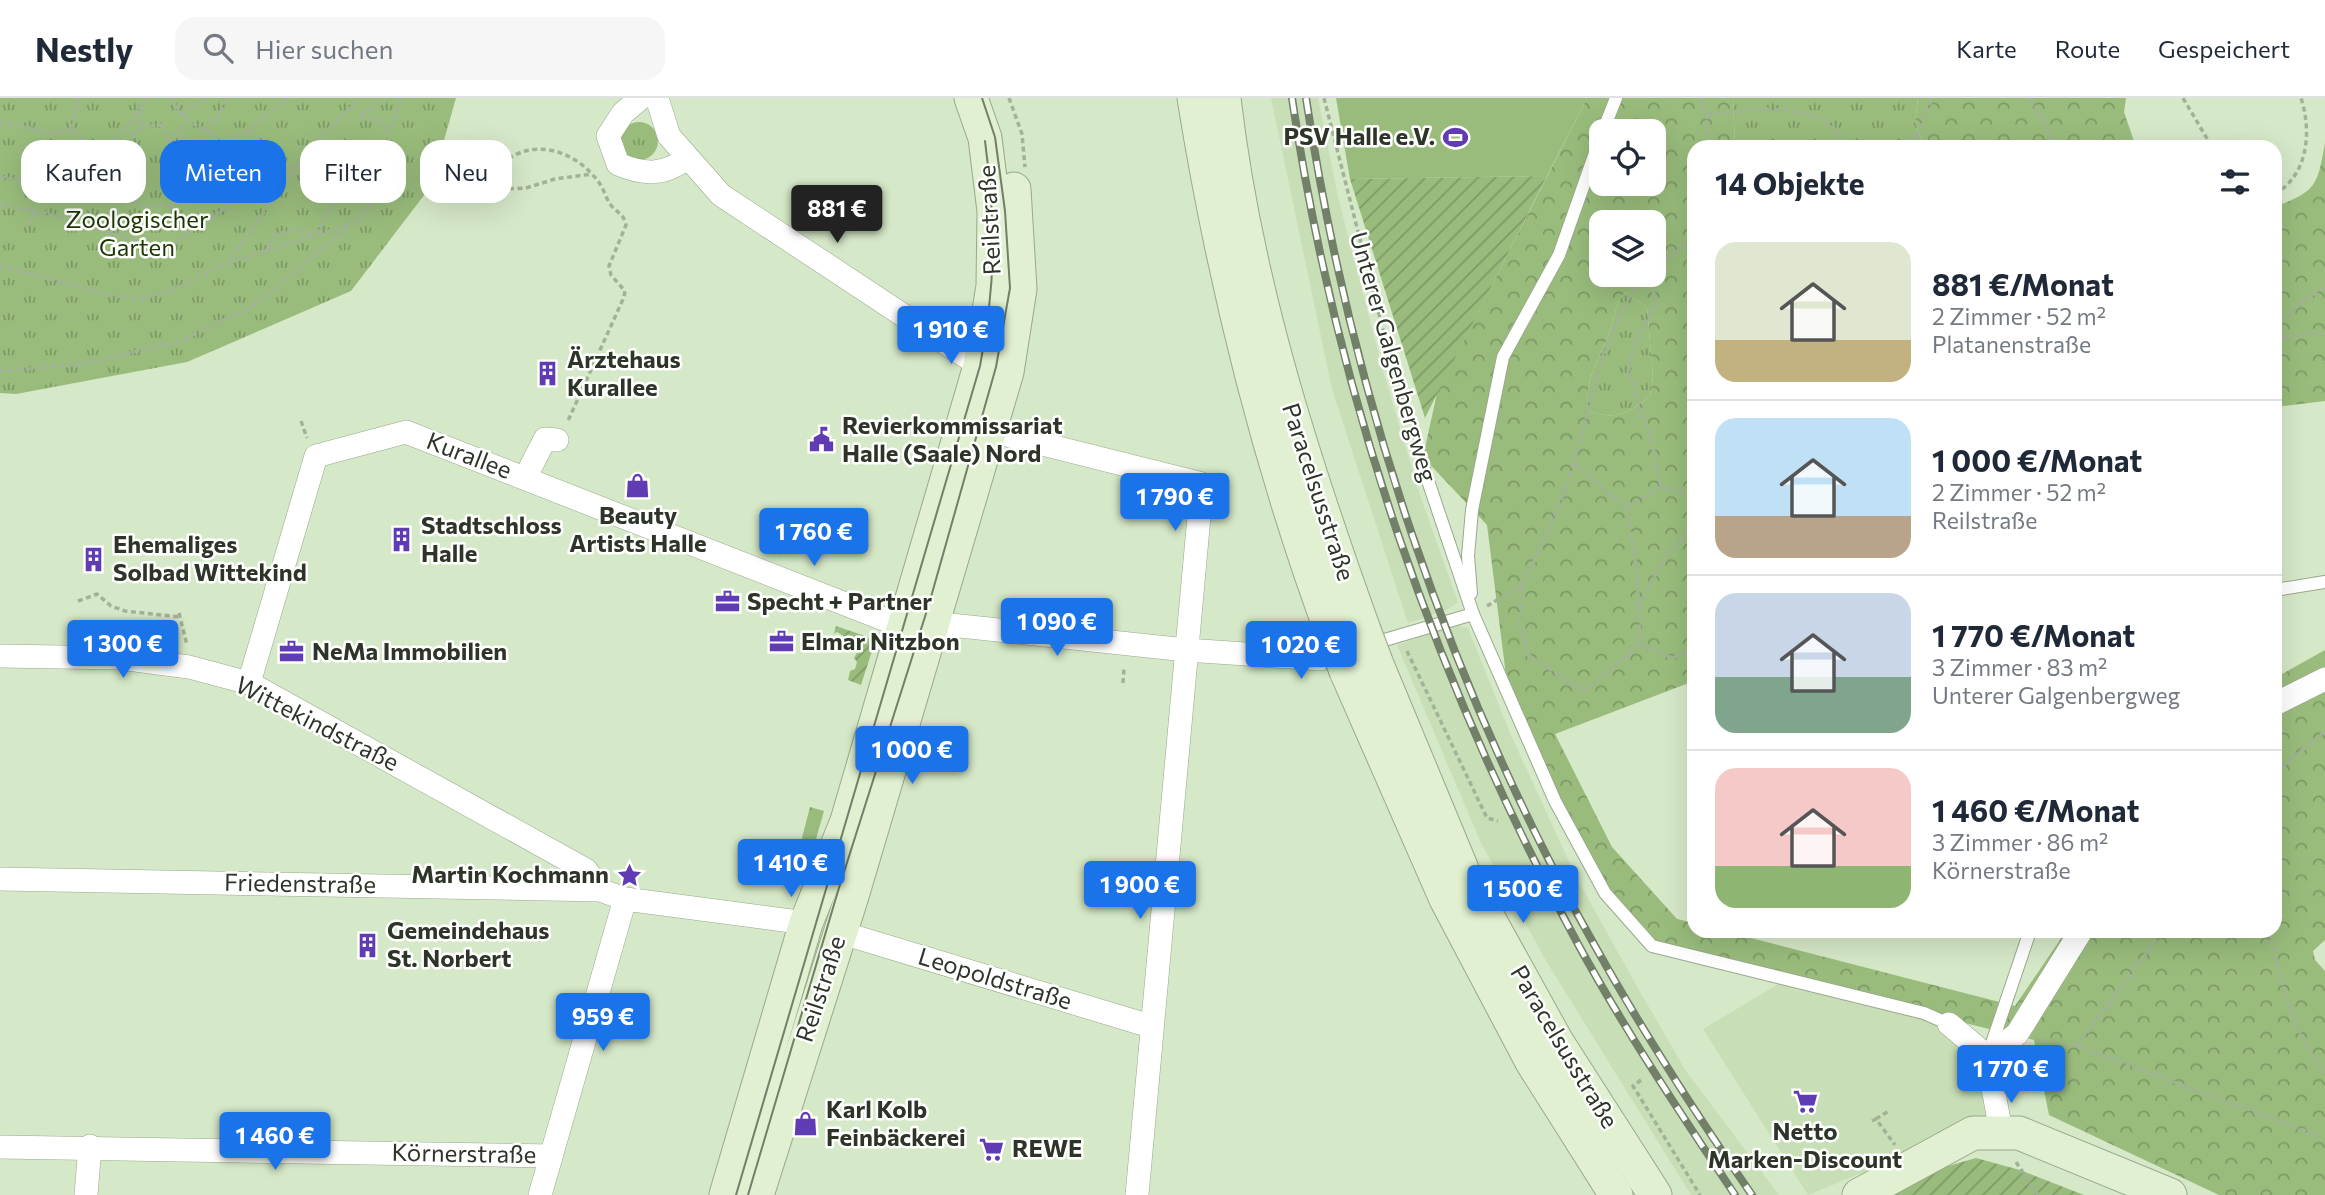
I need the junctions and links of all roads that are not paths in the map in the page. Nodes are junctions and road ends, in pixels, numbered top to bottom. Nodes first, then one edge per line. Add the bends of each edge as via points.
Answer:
1 (641, 98) edge
2 (657, 98) edge
3 (971, 98) edge
4 (993, 98) edge
5 (1194, 98) edge
6 (1224, 98) edge
7 (1616, 98) edge
8 (1608, 119) edge
9 (687, 158) junction
10 (1589, 171) edge
11 (980, 366) junction
12 (991, 431) junction
13 (557, 440) road end
14 (1423, 466) road end
15 (525, 478) junction
16 (2325, 582) edge
17 (2282, 589) edge
18 (1473, 614) junction
19 (918, 625) junction
20 (1186, 650) junction
21 (1348, 652) junction
22 (0, 656) edge
23 (2325, 679) edge
24 (249, 683) junction
25 (2282, 700) edge
26 (0, 879) edge
27 (600, 890) junction
28 (625, 899) junction
29 (806, 923) junction
30 (839, 932) junction
31 (2029, 938) edge
32 (2077, 938) edge
33 (1949, 1024) joint
34 (1150, 1026) junction
35 (1987, 1056) junction
36 (2001, 1131) junction
37 (90, 1146) junction
38 (0, 1147) edge
39 (551, 1156) junction
40 (86, 1195) edge
41 (540, 1195) edge
42 (726, 1195) edge
43 (757, 1195) edge
44 (1137, 1195) edge
45 (1616, 1195) edge
46 (1655, 1195) edge
47 (1859, 1195) edge
48 (2170, 1195) edge

1 - 9 street via 623,113 608,136 618,164 640,174 674,168
2 - 9 street via 668,136
3 - 11 street, Reilstraße via 985,138 994,211 993,286
4 - 12 street, Reilstraße via 1008,149 1020,289 1007,372
5 - 21 street, Paracelsusstraße via 1244,349 1296,536
6 - 21 street, Paracelsusstraße via 1253,274 1319,505
7 - 8 lane, Unterer Galgenbergweg
9 - 11 street via 721,195
10 - 18 lane, Unterer Galgenbergweg via 1559,255 1503,357 1472,510 1468,556
11 - 19 street, Reilstraße
12 - 19 street, Reilstraße
12 - 20 street via 1202,484
13 - 15 street, Kurallee via 545,439
14 - 18 lane, Unterer Galgenbergweg
15 - 19 street, Kurallee
15 - 24 street, Kurallee via 406,432 316,456
16 - 17 lane
18 - 21 lane
18 - 33 lane, Unterer Galgenbergweg via 1555,801 1605,893 1652,946 1924,1013
19 - 20 street, Kurallee
19 - 29 street, Reilstraße
19 - 30 street, Reilstraße
20 - 21 street, Kurallee
20 - 34 street
21 - 45 street, Paracelsusstraße via 1446,899 1532,1062
21 - 46 street, Paracelsusstraße via 1557,1042
22 - 24 street, Wittekindstraße via 120,658 189,667
23 - 25 street
24 - 27 street, Wittekindstraße via 586,870
26 - 27 street, Friedenstraße
27 - 28 street, Friedenstraße
28 - 29 street, Friedenstraße
28 - 39 street
29 - 42 street, Reilstraße
30 - 34 street, Leopoldstraße
30 - 43 street, Reilstraße
31 - 35 lane
32 - 35 street via 2017,1034
33 - 35 street, Unterer Galgenbergweg
34 - 44 street
35 - 36 street
36 - 47 street via 1973,1132
36 - 48 street via 2019,1133
37 - 38 street, Körnerstraße
37 - 39 street, Körnerstraße
37 - 40 street
39 - 41 street

